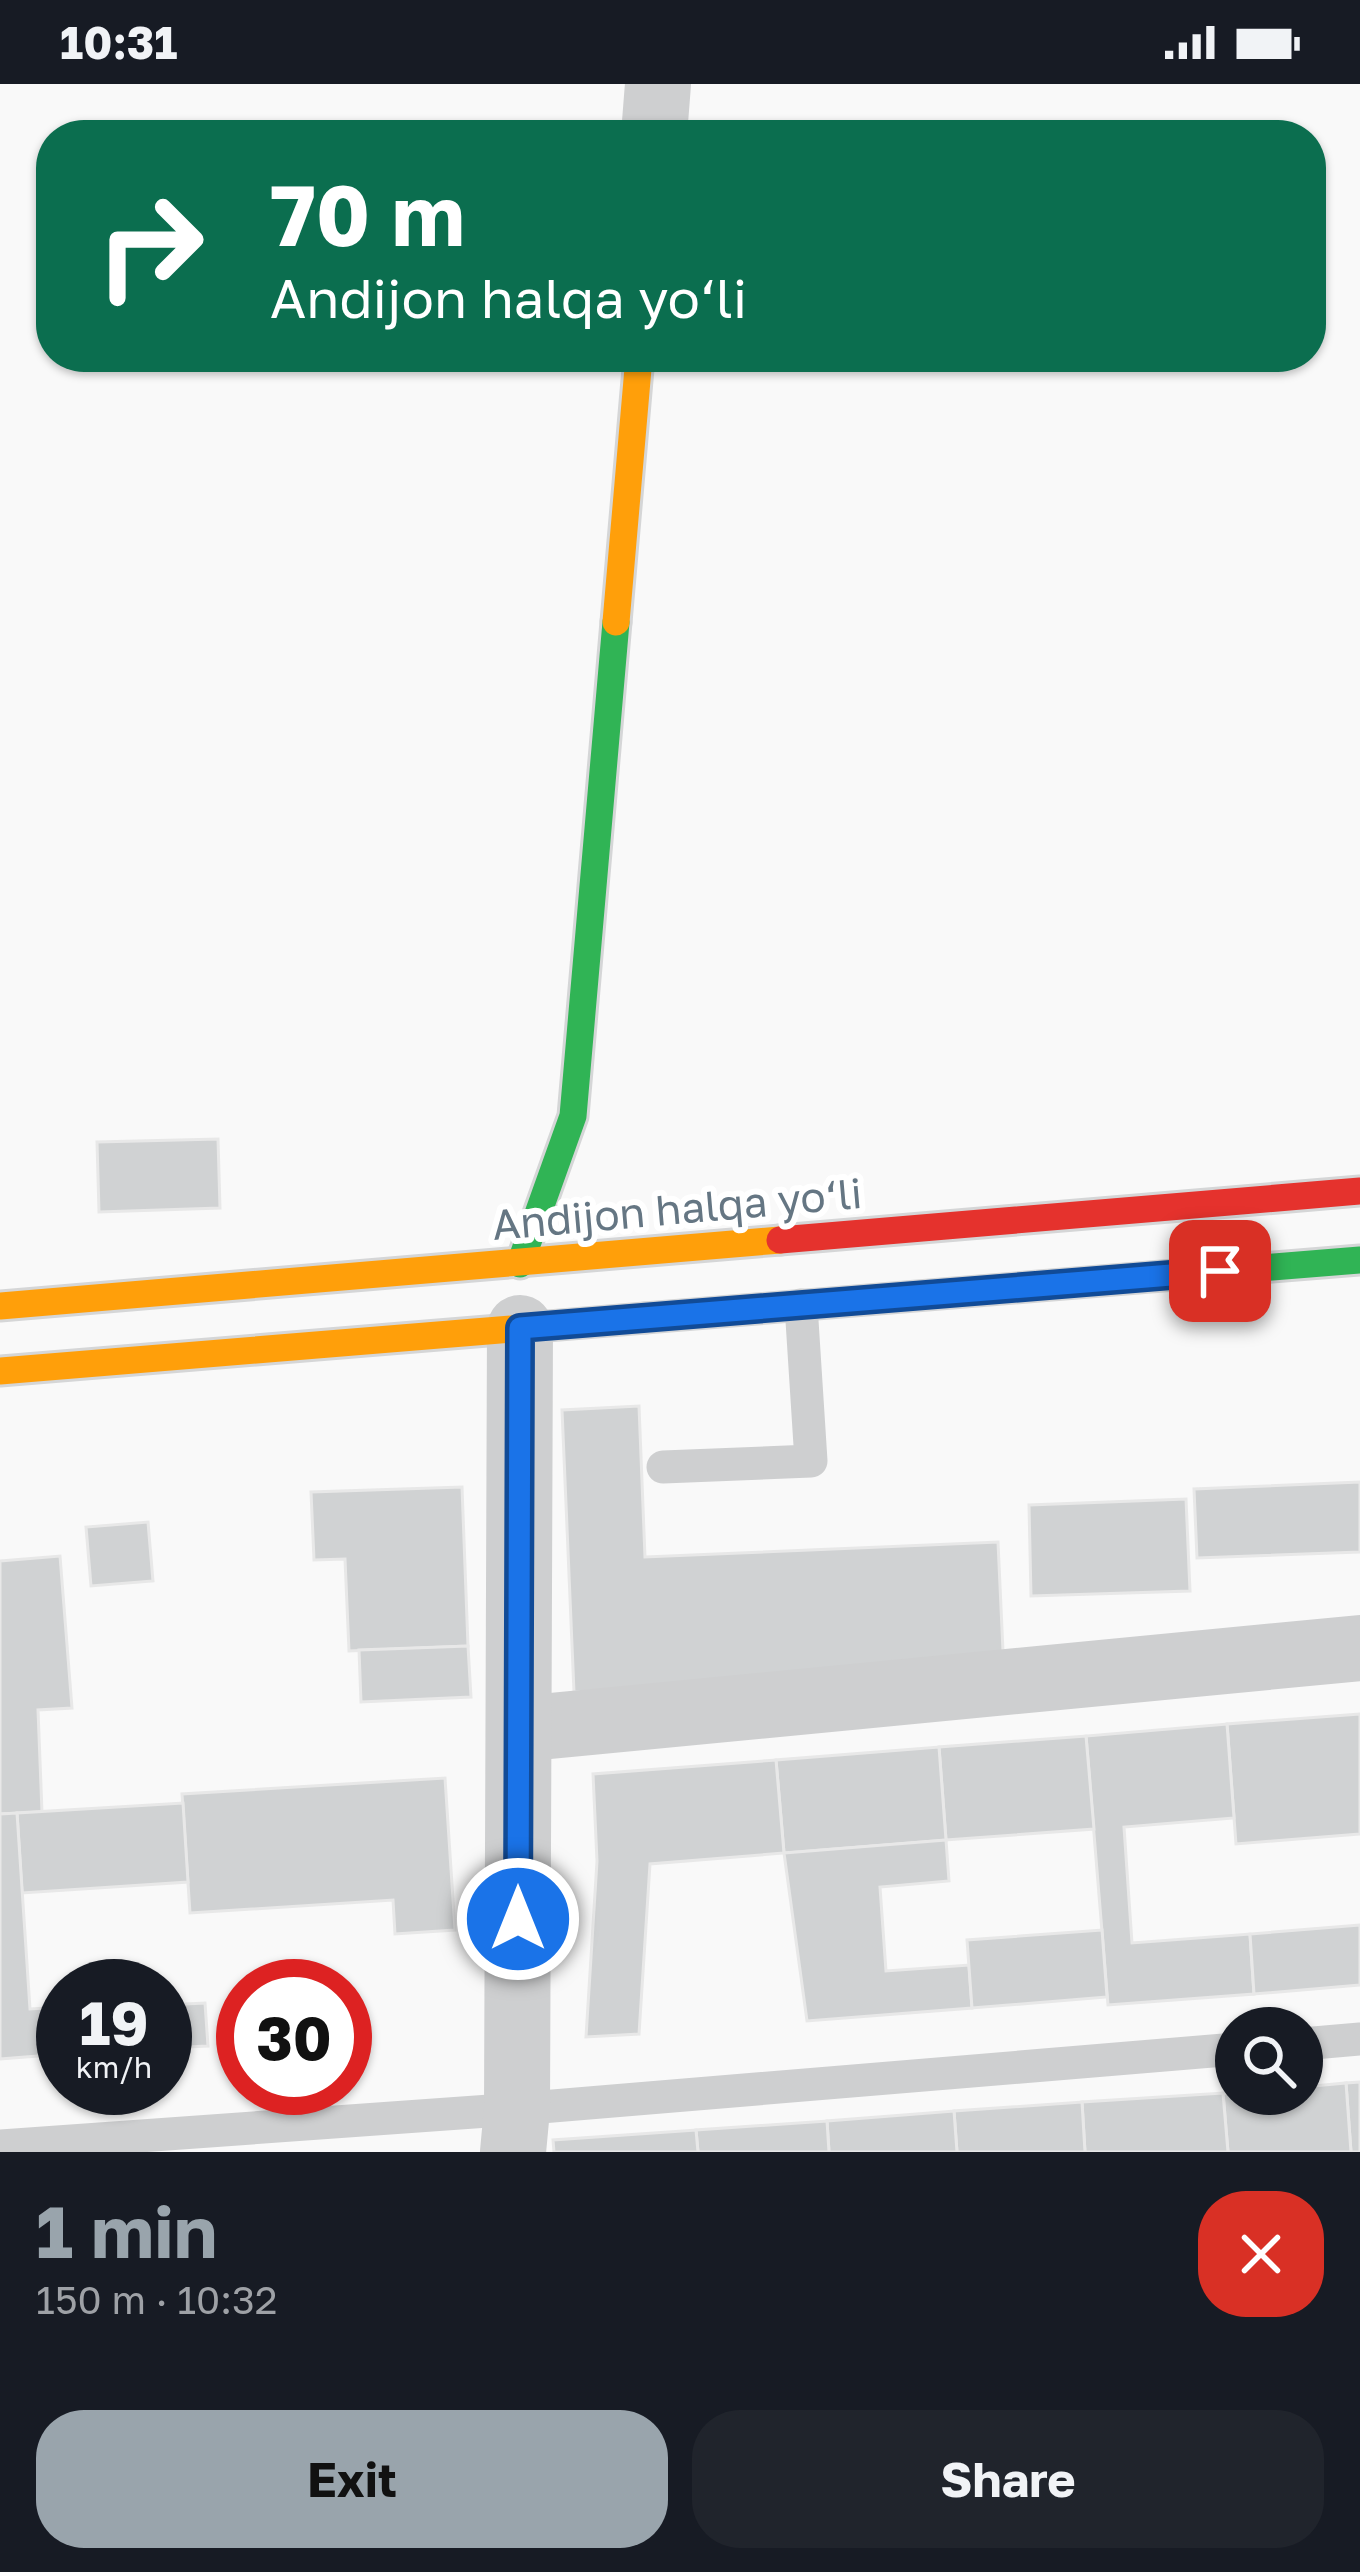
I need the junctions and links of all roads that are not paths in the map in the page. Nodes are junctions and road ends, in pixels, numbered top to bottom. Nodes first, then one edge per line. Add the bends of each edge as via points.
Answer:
1 (658, 84) edge
2 (655, 120) edge
3 (638, 372) edge
4 (1360, 1191) edge
5 (1360, 1260) edge
6 (520, 1296) junction
7 (801, 1305) junction
8 (0, 1306) edge
9 (0, 1371) edge
10 (663, 1467) dead end
11 (1360, 1648) edge
12 (518, 1729) junction
13 (1360, 2039) edge
14 (1323, 2042) edge
15 (1215, 2051) edge
16 (515, 2130) edge
17 (0, 2146) edge

1 - 2 street
3 - 6 main road via 573,1116
4 - 6 main road, Andijon halqa yo‘li
5 - 7 main road, Andijon halqa yo‘li
6 - 7 main road, Andijon halqa yo‘li
6 - 8 main road, Andijon halqa yo‘li
6 - 9 main road, Andijon halqa yo‘li
6 - 12 street
7 - 10 lane via 811,1461
11 - 12 street
12 - 16 street
13 - 14 lane
15 - 16 lane
16 - 17 lane

